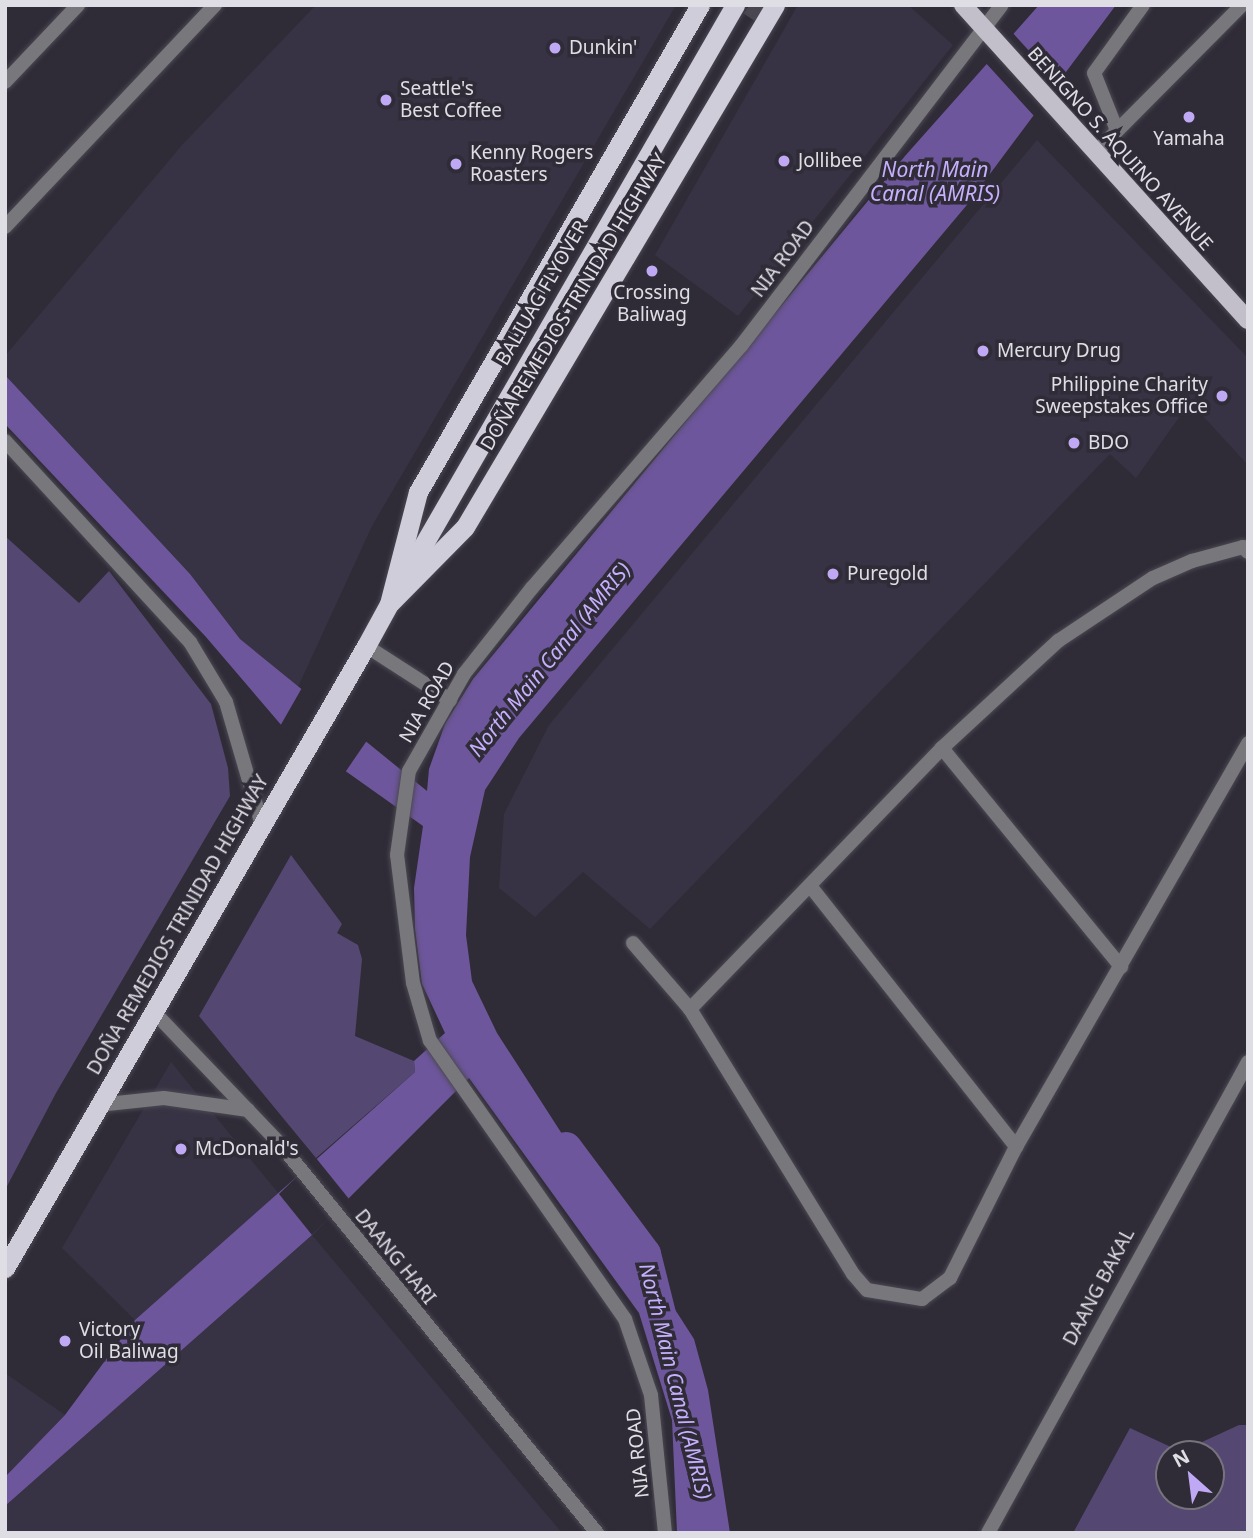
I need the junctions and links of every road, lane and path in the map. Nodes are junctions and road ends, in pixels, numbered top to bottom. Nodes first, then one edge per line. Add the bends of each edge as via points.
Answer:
1 (78, 5) edge
2 (215, 5) edge
3 (700, 5) edge
4 (735, 5) edge
5 (775, 5) edge
6 (963, 5) edge
7 (1002, 5) edge
8 (1143, 5) edge
9 (1244, 8) edge
10 (982, 26) junction
11 (5, 82) edge
12 (1116, 128) junction
13 (1096, 152) junction
14 (5, 227) edge
15 (1248, 320) edge
16 (5, 441) edge
17 (1248, 552) edge
18 (389, 604) junction
19 (366, 646) junction
20 (450, 700) junction
21 (1248, 743) edge
22 (942, 748) junction
23 (261, 822) junction
24 (811, 887) junction
25 (633, 943) dead end
26 (1121, 967) junction
27 (690, 1009) junction
28 (154, 1012) junction
29 (1248, 1062) edge
30 (98, 1105) junction
31 (248, 1110) junction
32 (1016, 1147) junction
33 (5, 1268) edge
34 (597, 1533) edge
35 (665, 1533) edge
36 (988, 1533) edge

1 - 11 street
2 - 14 street
3 - 18 highway, DOÑA REMEDIOS TRINIDAD HIGHWAY via 418,492
4 - 18 highway, BALIUAG FLYOVER
5 - 18 highway, DOÑA REMEDIOS TRINIDAD HIGHWAY via 465,527
6 - 10 main road, BENIGNO S. AQUINO AVENUE
7 - 10 street, NIA ROAD
8 - 12 street via 1094,74
9 - 12 street
10 - 13 main road, BENIGNO S. AQUINO AVENUE
10 - 20 street, NIA ROAD via 741,346 532,588 464,674
12 - 13 street
13 - 15 main road, BENIGNO S. AQUINO AVENUE
16 - 23 street via 190,642 226,702
17 - 22 street via 1243,547 1153,578 1058,641
18 - 19 highway, DOÑA REMEDIOS TRINIDAD HIGHWAY
19 - 20 street
19 - 23 highway, DOÑA REMEDIOS TRINIDAD HIGHWAY
20 - 35 street, NIA ROAD via 409,771 397,855 406,934 430,1041 625,1319 651,1395
21 - 26 street
22 - 24 street
22 - 26 street
23 - 28 highway, DOÑA REMEDIOS TRINIDAD HIGHWAY
24 - 27 street
24 - 32 street
25 - 27 street
26 - 32 street
27 - 32 street via 867,1290 922,1299 950,1278
28 - 30 highway, DOÑA REMEDIOS TRINIDAD HIGHWAY
28 - 31 street, DAANG HARI
29 - 36 street, DAANG BAKAL
30 - 31 street via 164,1098
30 - 33 highway, DOÑA REMEDIOS TRINIDAD HIGHWAY
31 - 34 street, DAANG HARI

